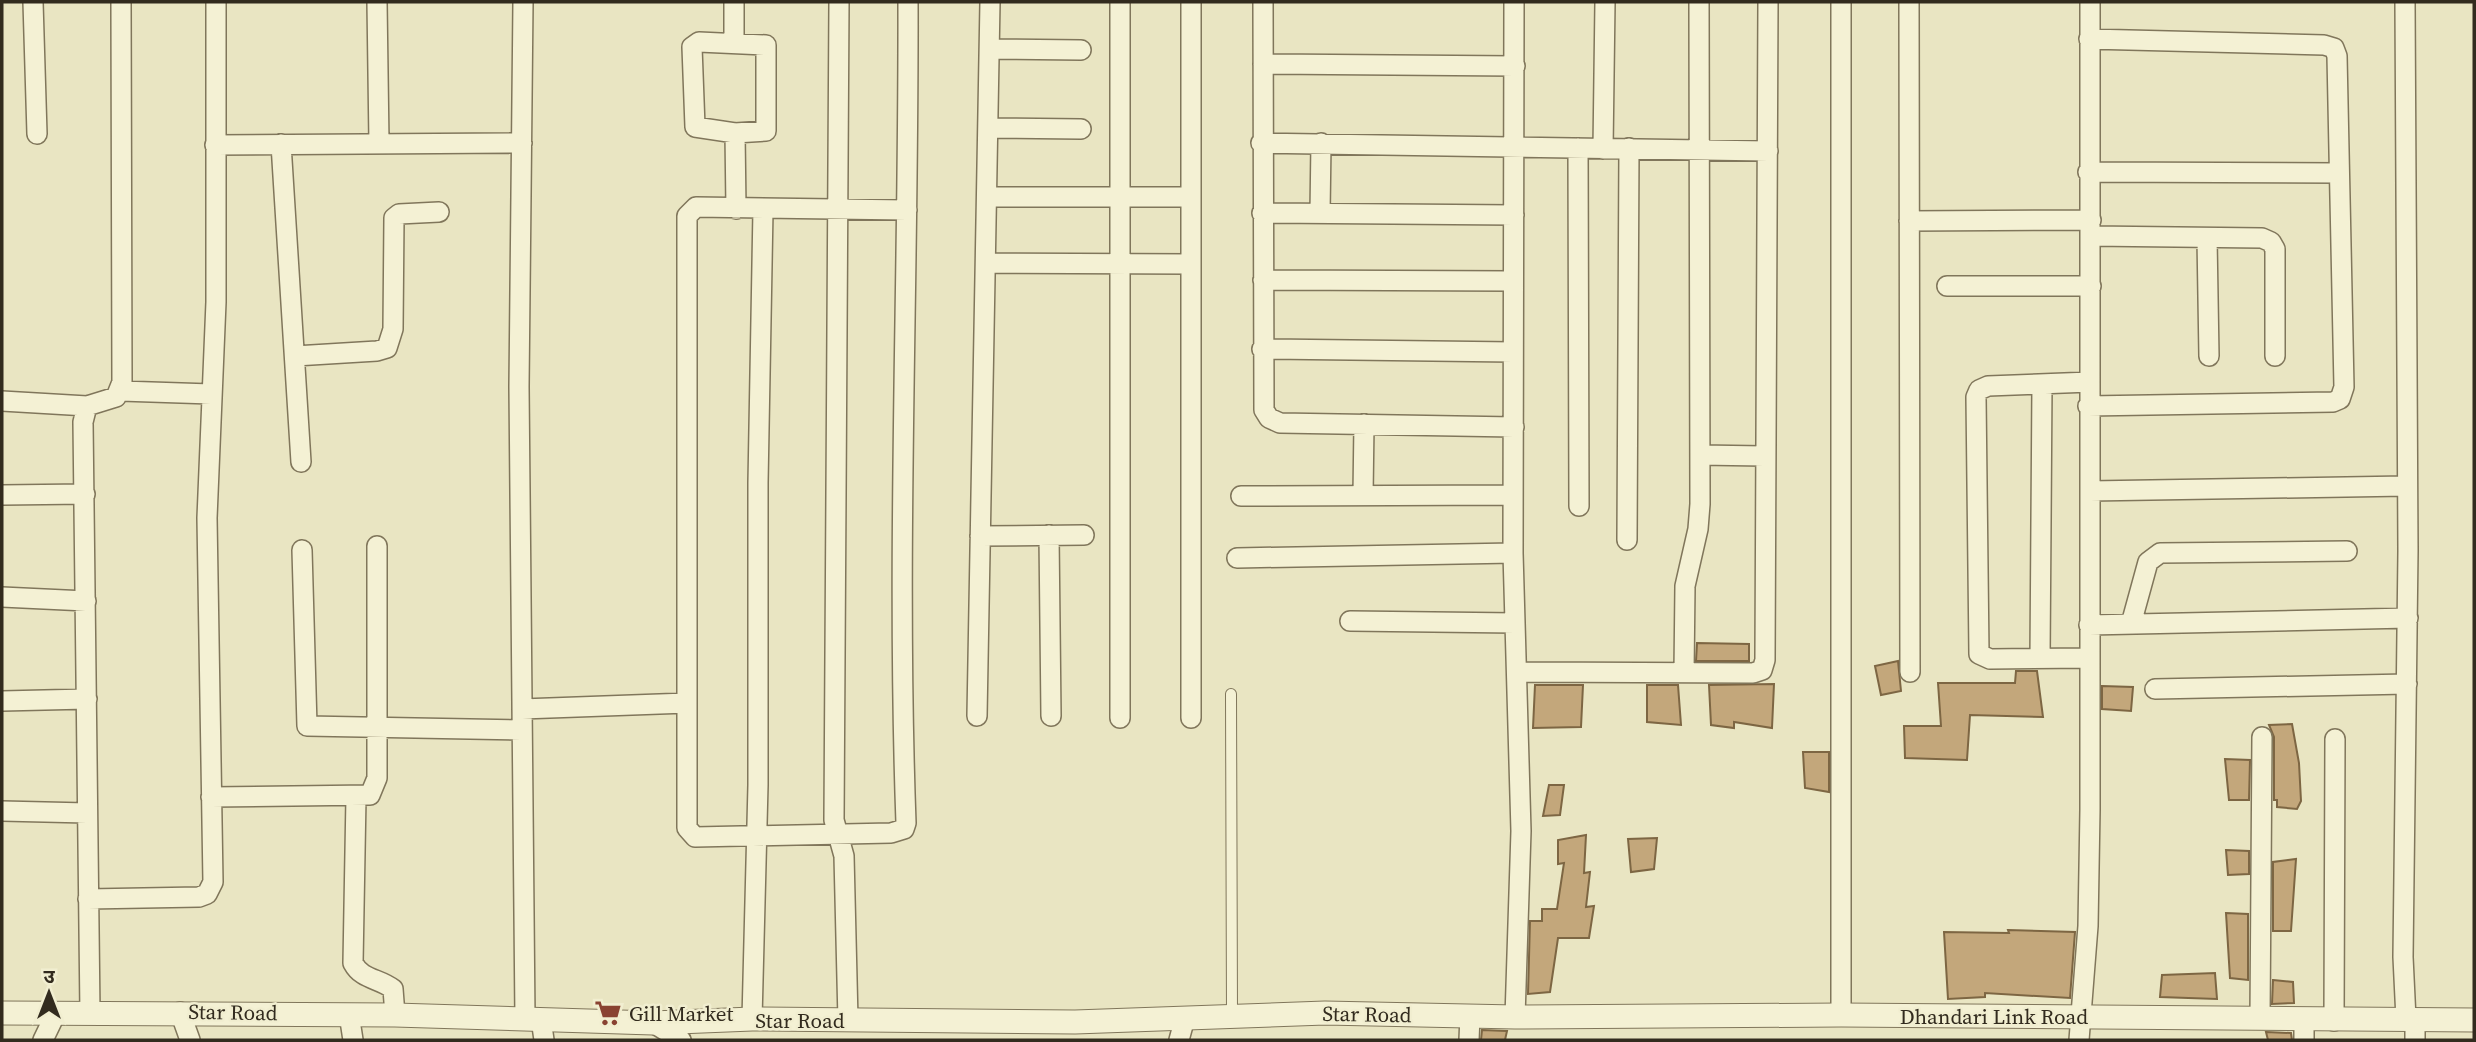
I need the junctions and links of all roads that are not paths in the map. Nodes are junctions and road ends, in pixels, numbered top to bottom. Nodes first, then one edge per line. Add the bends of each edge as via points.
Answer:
1 (33, 2) edge
2 (121, 2) edge
3 (216, 2) edge
4 (377, 2) edge
5 (523, 2) edge
6 (734, 2) edge
7 (839, 2) edge
8 (908, 2) edge
9 (990, 2) edge
10 (1120, 2) edge
11 (1191, 2) edge
12 (1263, 2) edge
13 (1514, 2) edge
14 (1605, 2) edge
15 (1699, 2) edge
16 (1768, 2) edge
17 (1841, 2) edge
18 (1909, 2) edge
19 (2090, 2) edge
20 (2405, 2) edge
21 (2089, 39) junction
22 (734, 42) junction
23 (990, 49) junction
24 (1081, 50) dead end
25 (1263, 64) junction
26 (1515, 66) junction
27 (989, 128) junction
28 (1081, 130) dead end
29 (735, 133) junction
30 (37, 134) dead end
31 (379, 143) junction
32 (522, 143) junction
33 (1261, 143) junction
34 (1321, 143) junction
35 (281, 144) junction
36 (215, 145) junction
37 (1514, 147) junction
38 (1578, 148) junction
39 (1629, 148) junction
40 (1604, 149) junction
41 (1701, 150) junction
42 (1768, 151) junction
43 (2088, 172) junction
44 (2338, 173) junction
45 (988, 197) junction
46 (1121, 197) junction
47 (1190, 197) junction
48 (736, 209) junction
49 (840, 209) junction
50 (763, 210) junction
51 (907, 210) junction
52 (439, 212) dead end
53 (1262, 213) junction
54 (1320, 214) junction
55 (1514, 215) junction
56 (1909, 221) junction
57 (2091, 228) junction
58 (2207, 238) junction
59 (987, 263) junction
60 (1120, 264) junction
61 (1190, 264) junction
62 (1263, 280) junction
63 (1513, 281) junction
64 (1947, 286) dead end
65 (2091, 286) junction
66 (1262, 349) junction
67 (1513, 352) junction
68 (295, 356) junction
69 (2209, 356) dead end
70 (2275, 356) dead end
71 (2090, 382) junction
72 (2042, 384) junction
73 (121, 391) junction
74 (211, 394) junction
75 (2, 401) edge
76 (87, 406) junction
77 (2088, 406) junction
78 (1364, 424) junction
79 (1514, 427) junction
80 (1700, 455) junction
81 (1764, 456) junction
82 (301, 462) dead end
83 (2406, 486) junction
84 (2090, 491) junction
85 (85, 494) junction
86 (2, 495) edge
87 (1363, 495) junction
88 (1513, 495) junction
89 (1241, 496) dead end
90 (1579, 506) dead end
91 (1049, 535) junction
92 (1084, 535) dead end
93 (980, 536) junction
94 (1627, 540) dead end
95 (377, 546) dead end
96 (302, 550) dead end
97 (2347, 551) dead end
98 (1513, 553) junction
99 (1237, 558) dead end
100 (2, 597) edge
101 (86, 601) junction
102 (2408, 618) junction
103 (1350, 621) dead end
104 (1515, 622) junction
105 (2131, 624) junction
106 (2089, 625) junction
107 (2040, 659) junction
108 (2089, 659) junction
109 (1517, 672) junction
110 (1684, 672) junction
111 (1910, 672) dead end
112 (2407, 684) junction
113 (2155, 689) dead end
114 (1231, 694) dead end
115 (87, 699) junction
116 (2, 701) edge
117 (687, 703) junction
118 (522, 709) junction
119 (976, 716) dead end
120 (1051, 716) dead end
121 (1191, 718) dead end
122 (1120, 719) dead end
123 (377, 730) junction
124 (521, 730) junction
125 (2262, 737) dead end
126 (2335, 739) dead end
127 (211, 797) junction
128 (356, 797) junction
129 (2, 811) edge
130 (88, 813) junction
131 (840, 836) junction
132 (755, 837) junction
133 (88, 899) junction
134 (180, 1012) junction
135 (2, 1013) edge
136 (56, 1013) junction
137 (90, 1013) junction
138 (349, 1014) junction
139 (395, 1014) junction
140 (1232, 1014) junction
141 (1470, 1016) junction
142 (1841, 1016) junction
143 (2080, 1016) junction
144 (1515, 1017) junction
145 (1185, 1018) junction
146 (752, 1019) junction
147 (2260, 1019) junction
148 (848, 1020) junction
149 (2474, 1020) edge
150 (2334, 1021) junction
151 (653, 1023) junction
152 (537, 1026) edge
153 (2412, 1026) edge
154 (2304, 1030) edge
155 (43, 1040) edge
156 (190, 1040) edge
157 (353, 1040) edge
158 (681, 1040) edge
159 (1179, 1040) edge
160 (1469, 1040) edge
161 (2080, 1040) edge

1 - 30 street
2 - 73 street
3 - 36 street
4 - 31 street
5 - 32 street
6 - 22 street
7 - 49 street
8 - 51 street
9 - 23 street
10 - 46 street
11 - 47 street
12 - 25 street
13 - 26 street
14 - 40 street
15 - 41 street
16 - 42 street
17 - 142 street
18 - 56 street
19 - 21 street
20 - 83 street via 2409,238
21 - 43 street
21 - 44 street via 2333,48 2337,56
22 - 29 street via 761,43 768,50 766,131
22 - 29 street via 693,45 693,121 702,130
23 - 24 street
23 - 27 street
25 - 26 street
25 - 33 street
26 - 37 street
27 - 28 street
27 - 45 street
29 - 48 street
31 - 32 street
31 - 35 street
32 - 118 street
33 - 34 street
33 - 53 street
34 - 37 street
34 - 54 street
35 - 36 street
35 - 68 street
36 - 74 street via 216,315
37 - 38 street
37 - 55 street
38 - 40 street
38 - 90 street
39 - 40 street
39 - 41 street
39 - 94 street
41 - 42 street
41 - 80 street
42 - 81 street
43 - 44 street
43 - 57 street
44 - 77 street via 2344,387 2340,399
45 - 46 street
45 - 59 street
46 - 47 street
46 - 60 street
47 - 61 street
48 - 50 street
48 - 117 street via 696,207 687,216
49 - 50 street
49 - 51 street
49 - 131 street via 834,552 834,820
50 - 132 street
51 - 131 street via 901,579 906,823 898,832
52 - 68 street via 394,218 393,329 387,348
53 - 54 street
53 - 62 street
54 - 55 street
55 - 63 street
56 - 57 street
56 - 111 street
57 - 58 street
57 - 65 street
58 - 69 street
58 - 70 street via 2272,242
59 - 60 street
59 - 93 street
60 - 61 street
60 - 122 street
61 - 121 street
62 - 63 street
62 - 66 street
63 - 67 street
64 - 65 street
65 - 71 street
66 - 67 street
66 - 78 street via 1264,410 1269,418 1280,423
67 - 79 street
68 - 82 street
71 - 72 street
71 - 77 street
72 - 107 street
72 - 107 street via 1983,387 1976,397 1977,649 1990,659
73 - 74 street
73 - 76 street
74 - 127 street via 207,531
75 - 76 street
76 - 85 street via 83,422
77 - 84 street
78 - 79 street
78 - 87 street
79 - 88 street
80 - 81 street
80 - 110 street via 1698,529 1685,586
81 - 110 street via 1762,670
83 - 84 street
83 - 102 street
84 - 106 street
85 - 86 street
85 - 101 street
87 - 88 street
87 - 89 street
88 - 98 street
91 - 92 street
91 - 93 street
91 - 120 street
93 - 119 street
95 - 123 street
96 - 123 street via 307,726
97 - 105 street via 2160,553 2148,562
98 - 99 street
98 - 104 street
100 - 101 street
101 - 115 street
102 - 105 street
102 - 112 street
103 - 104 street
104 - 109 street
105 - 106 street
106 - 108 street
107 - 108 street
108 - 143 street via 2088,926
109 - 110 street
109 - 144 street via 1521,831
112 - 113 street
112 - 153 street via 2403,957
114 - 140 lane
115 - 116 street
115 - 130 street
117 - 118 street
117 - 132 street via 689,834
118 - 124 street
123 - 124 street
123 - 128 street via 375,789 370,795
124 - 152 street
125 - 147 street
126 - 150 street
127 - 128 street
127 - 133 street via 213,882 207,894
128 - 139 street via 353,963 358,972 393,989
129 - 130 street
130 - 133 street
131 - 132 street
131 - 148 street
132 - 146 street
133 - 137 street
134 - 137 street, Star Road
134 - 138 street, Star Road
134 - 156 street
135 - 136 street, Star Road
136 - 137 street, Star Road
136 - 155 street
138 - 139 street, Star Road
138 - 157 street
139 - 152 street, Star Road
140 - 141 street, Star Road
140 - 145 street, Star Road
141 - 144 street, Star Road
141 - 160 street
142 - 143 street, Dhandari Link Road
142 - 144 street, Dhandari Link Road
143 - 147 street, Dhandari Link Road
143 - 161 street
145 - 148 street, Star Road
145 - 159 street
146 - 148 street, Star Road
146 - 151 street, Star Road
147 - 154 street, Dhandari Link Road
149 - 153 street, Dhandari Link Road
150 - 153 street, Dhandari Link Road
150 - 154 street, Dhandari Link Road
151 - 152 street, Star Road
151 - 158 street

